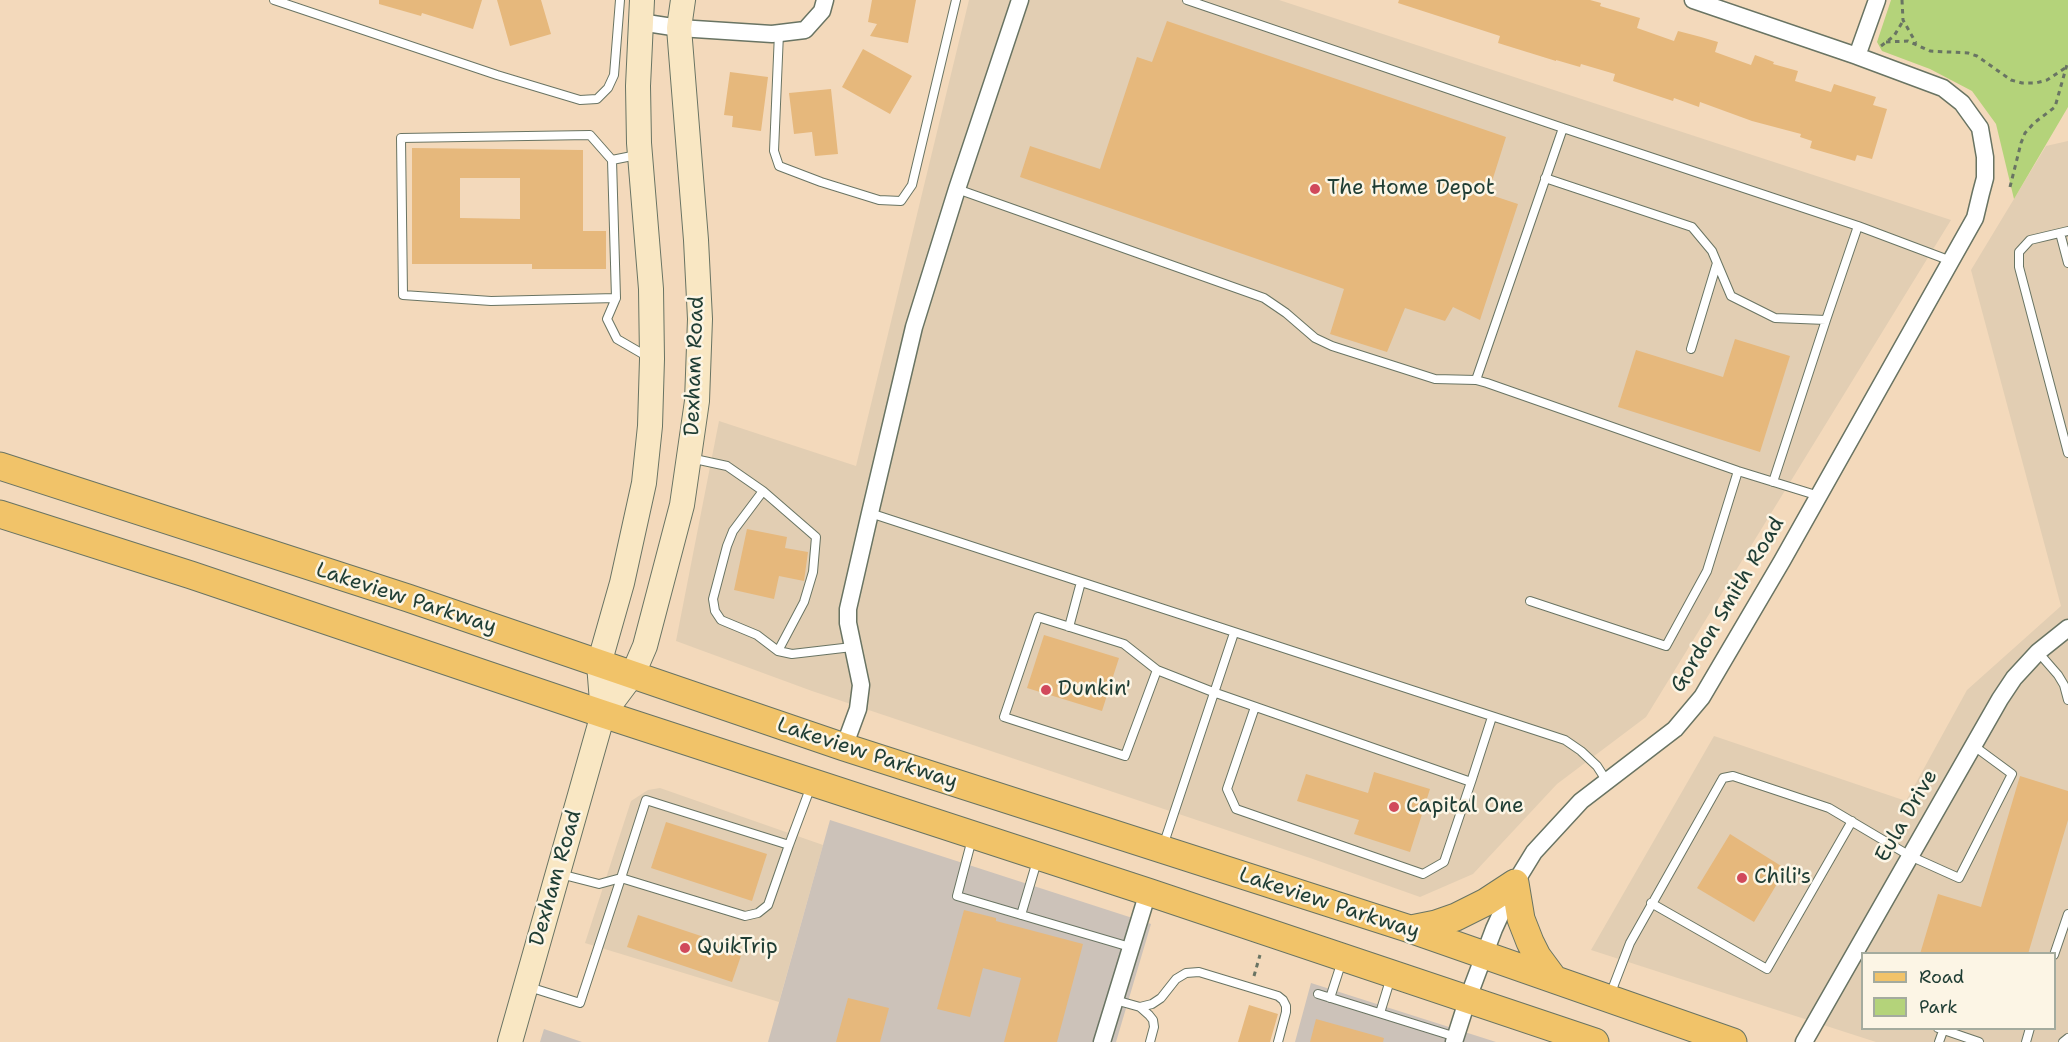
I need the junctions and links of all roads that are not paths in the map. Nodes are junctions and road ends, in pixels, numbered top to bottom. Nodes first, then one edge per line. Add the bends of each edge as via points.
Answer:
1 (274, 0) edge
2 (620, 0) edge
3 (683, 0) edge
4 (825, 0) edge
5 (956, 0) edge
6 (1020, 0) edge
7 (1187, 0) edge
8 (1693, 0) edge
9 (1877, 0) edge
10 (641, 11) edge
11 (679, 28) junction
12 (779, 33) junction
13 (1857, 56) junction
14 (1563, 128) junction
15 (640, 154) junction
16 (612, 160) junction
17 (1545, 178) junction
18 (957, 189) junction
19 (1858, 226) junction
20 (2064, 232) edge
21 (1951, 261) junction
22 (1717, 262) junction
23 (2068, 263) edge
24 (616, 298) junction
25 (1826, 320) junction
26 (1691, 349) dead end
27 (652, 359) junction
28 (1476, 380) junction
29 (2068, 453) edge
30 (690, 458) junction
31 (0, 466) edge
32 (1738, 471) junction
33 (1773, 482) junction
34 (763, 491) junction
35 (1819, 496) junction
36 (870, 513) junction
37 (0, 514) edge
38 (1081, 582) junction
39 (1530, 602) dead end
40 (1069, 627) junction
41 (2068, 628) edge
42 (1234, 633) junction
43 (852, 647) junction
44 (778, 651) junction
45 (2038, 652) junction
46 (600, 664) junction
47 (1156, 670) junction
48 (633, 674) junction
49 (1213, 692) junction
50 (2068, 700) edge
51 (1255, 707) junction
52 (603, 714) junction
53 (1492, 717) junction
54 (1974, 746) junction
55 (844, 747) junction
56 (1606, 780) junction
57 (1472, 782) junction
58 (812, 783) junction
59 (1852, 821) junction
60 (973, 836) junction
61 (789, 846) junction
62 (1161, 850) junction
63 (1910, 856) junction
64 (1038, 857) junction
65 (557, 874) junction
66 (621, 878) junction
67 (1515, 884) junction
68 (1148, 892) junction
69 (1651, 903) junction
70 (2068, 914) edge
71 (1021, 915) junction
72 (1410, 929) junction
73 (1130, 947) junction
74 (2056, 952) edge
75 (1484, 954) junction
76 (1344, 957) junction
77 (1392, 974) junction
78 (1554, 979) junction
79 (525, 986) junction
80 (1318, 994) dead end
81 (1330, 998) junction
82 (1468, 998) junction
83 (1609, 998) junction
84 (1114, 1000) junction
85 (1140, 1007) junction
86 (1380, 1013) junction
87 (1945, 1030) edge
88 (2068, 1038) edge
89 (1455, 1039) edge
90 (510, 1042) edge
91 (1102, 1042) edge
92 (1150, 1042) edge
93 (1278, 1042) edge
94 (1595, 1042) edge
95 (1733, 1042) edge
96 (1804, 1042) edge
97 (1978, 1042) edge
98 (2062, 1042) edge

1 - 2 lane via 580,100 597,99 614,75
3 - 11 street, Dexham Road
4 - 12 street via 822,11 805,30
5 - 12 lane via 912,185 901,201 879,200 779,166 774,151
6 - 18 street
7 - 14 lane
8 - 13 street, Gordon Smith Road
9 - 13 street
10 - 11 street
10 - 15 street, Dexham Road
11 - 12 street
11 - 30 street, Dexham Road via 700,319
13 - 21 street, Gordon Smith Road via 1943,88 1962,103 1980,128 1985,157 1983,186 1975,218
14 - 17 lane
14 - 19 lane
15 - 16 lane
15 - 27 street, Dexham Road via 651,289
16 - 24 lane
16 - 24 lane via 590,135 402,138 403,295 491,301
17 - 22 lane via 1692,226
17 - 28 lane
18 - 28 lane via 1254,294 1332,346 1436,379
18 - 36 street via 914,327
19 - 21 lane
19 - 25 lane
20 - 23 lane
20 - 29 lane via 2030,240 2019,252 2019,267
21 - 35 street, Gordon Smith Road
22 - 25 lane via 1731,296 1775,318
22 - 26 lane
24 - 27 lane via 607,319 617,339
25 - 33 lane
27 - 46 street, Dexham Road via 644,483
28 - 32 lane
30 - 34 lane via 727,466
30 - 48 street, Dexham Road via 664,578
31 - 46 main road, Lakeview Parkway
32 - 33 lane
32 - 39 lane via 1707,571 1666,646
33 - 35 lane
34 - 44 lane via 816,537 813,572 804,602
34 - 44 lane via 733,531 713,598 721,620 757,635
35 - 56 street, Gordon Smith Road via 1702,696 1675,729
36 - 38 lane
36 - 43 street via 848,609
37 - 52 main road
38 - 40 lane
38 - 42 lane
40 - 47 lane via 1124,644
40 - 47 lane via 1038,617 1004,717 1125,756
41 - 45 street, Eula Drive
42 - 49 lane
42 - 53 lane
43 - 44 lane via 804,654
43 - 55 street via 861,685 858,709
45 - 50 lane via 2058,675
45 - 54 street, Eula Drive via 2014,678
46 - 48 main road, Lakeview Parkway
46 - 52 street, Dexham Road
47 - 49 lane
48 - 52 street, Dexham Road
48 - 55 main road, Lakeview Parkway
49 - 51 lane
49 - 62 lane
51 - 57 lane
51 - 57 lane via 1227,789 1236,809 1422,874 1443,862
52 - 58 main road
52 - 65 street, Dexham Road
53 - 56 lane via 1565,741 1589,758
53 - 57 lane
54 - 63 street, Eula Drive
54 - 63 lane via 2012,774 1959,878
55 - 62 main road, Lakeview Parkway
56 - 67 street, Gordon Smith Road via 1534,852
58 - 60 main road
58 - 61 lane
59 - 63 lane
59 - 69 lane via 1829,808 1733,776 1723,778
59 - 69 lane via 1767,969
60 - 64 main road
60 - 71 lane via 957,896
61 - 66 lane via 768,905 745,916
61 - 66 lane via 645,800
62 - 68 main road
62 - 72 main road, Lakeview Parkway
63 - 96 street, Eula Drive
64 - 68 main road
64 - 71 lane
65 - 66 lane via 599,884
65 - 79 street, Dexham Road
66 - 79 lane via 580,1003
67 - 72 main road via 1456,917
67 - 75 street, Gordon Smith Road
67 - 78 main road via 1530,942
68 - 73 street
68 - 76 main road
69 - 83 lane via 1630,943
70 - 74 lane
71 - 73 lane
72 - 75 main road, Lakeview Parkway
73 - 84 street
75 - 78 main road, Lakeview Parkway
75 - 82 street, Gordon Smith Road
76 - 77 main road
76 - 81 lane
77 - 82 main road
77 - 86 lane
78 - 83 main road, Lakeview Parkway
79 - 90 street, Dexham Road
80 - 81 lane
81 - 86 lane
82 - 89 street, Gordon Smith Road
82 - 94 main road
83 - 95 main road, Lakeview Parkway
84 - 85 lane
84 - 91 street
85 - 92 lane via 1153,1020
85 - 93 lane via 1161,998 1186,973 1199,972 1283,1000 1286,1012
86 - 89 lane
87 - 97 lane
88 - 98 lane

